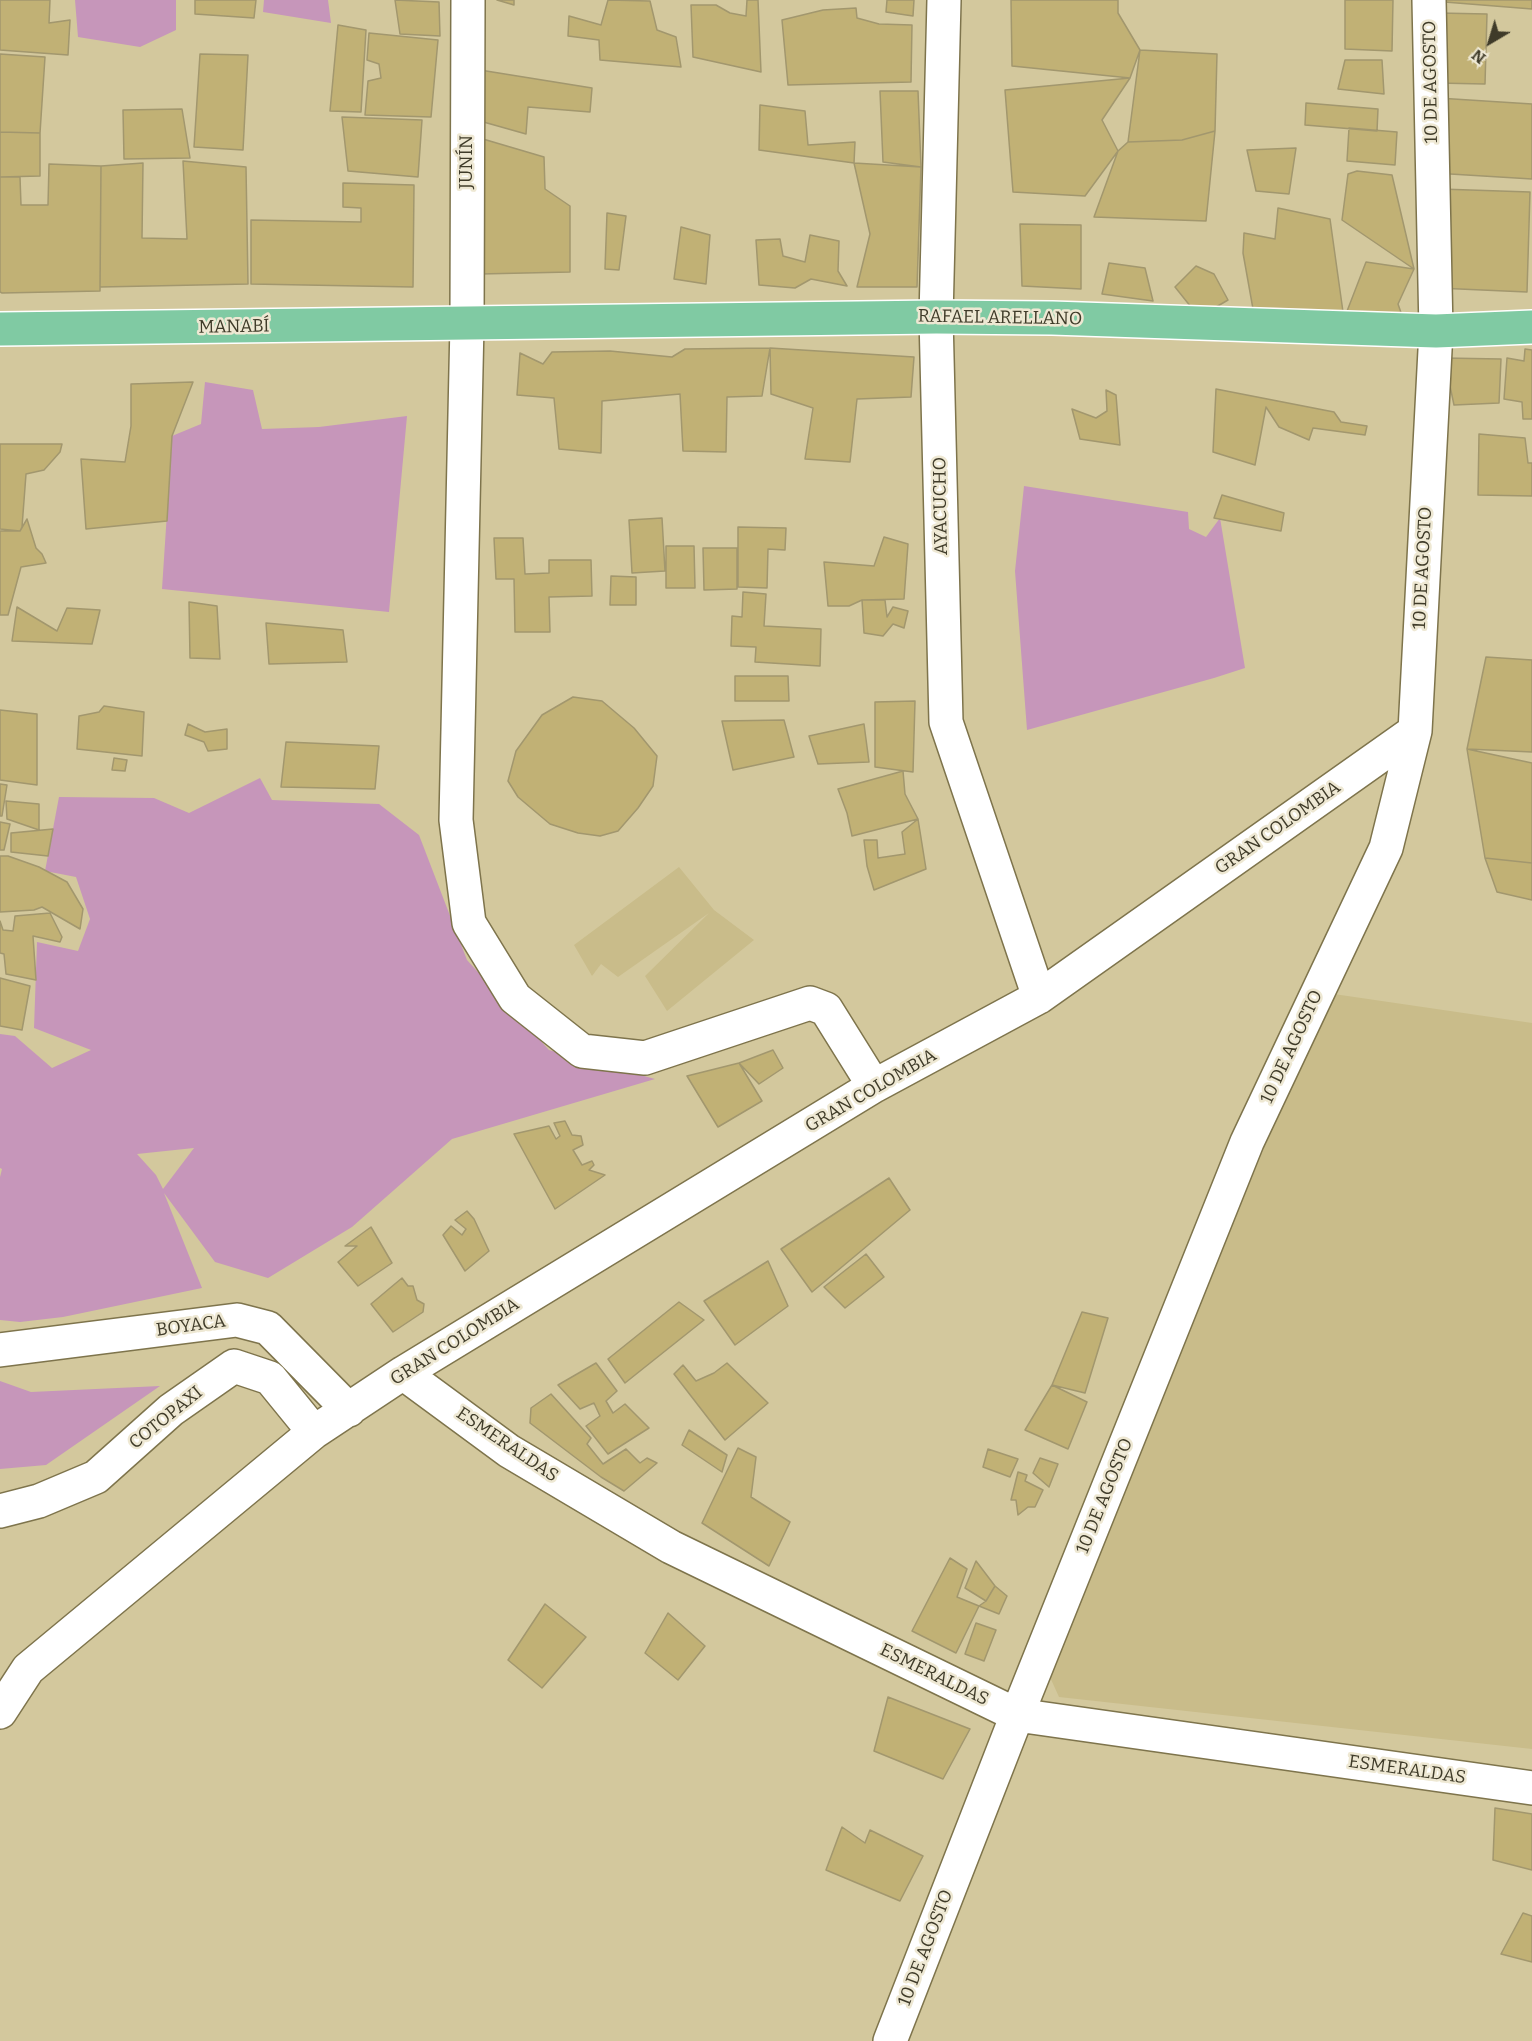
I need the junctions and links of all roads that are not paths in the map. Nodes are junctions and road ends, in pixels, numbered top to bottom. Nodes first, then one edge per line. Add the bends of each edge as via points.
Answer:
1 (468, 0) edge
2 (944, 0) edge
3 (1429, 0) edge
4 (936, 317) junction
5 (467, 324) junction
6 (1532, 327) edge
7 (0, 329) edge
8 (1436, 331) junction
9 (1414, 731) junction
10 (1039, 997) junction
11 (874, 1086) junction
12 (0, 1350) edge
13 (403, 1373) junction
14 (349, 1410) junction
15 (314, 1432) junction
16 (0, 1511) edge
17 (0, 1712) edge
18 (1017, 1715) junction
19 (1532, 1788) edge
20 (890, 2041) edge

1 - 5 street, JUNÍN
2 - 4 street, AYACUCHO
3 - 8 street, 10 DE AGOSTO
4 - 5 main road, RAFAEL ARELLANO
4 - 8 main road, RAFAEL ARELLANO
4 - 10 street, AYACUCHO via 946,722
5 - 7 main road, MANABÍ
5 - 11 street, JUNÍN via 456,820 469,923 515,998 582,1051 645,1058 810,1003 826,1009
6 - 8 main road, RAFAEL ARELLANO
8 - 9 street, 10 DE AGOSTO
9 - 10 street, GRAN COLOMBIA
9 - 18 street, 10 DE AGOSTO via 1386,848 1247,1142
10 - 11 street, GRAN COLOMBIA
11 - 13 street, GRAN COLOMBIA
12 - 14 street, BOYACA via 237,1320 268,1328
13 - 14 street, GRAN COLOMBIA
13 - 18 street, ESMERALDAS via 509,1451 671,1547
14 - 15 street, GRAN COLOMBIA
15 - 16 street, COTOPAXI via 270,1378 234,1366 171,1410 96,1477 39,1501
15 - 17 street, GRAN COLOMBIA via 28,1669
18 - 19 street, ESMERALDAS
18 - 20 street, 10 DE AGOSTO

